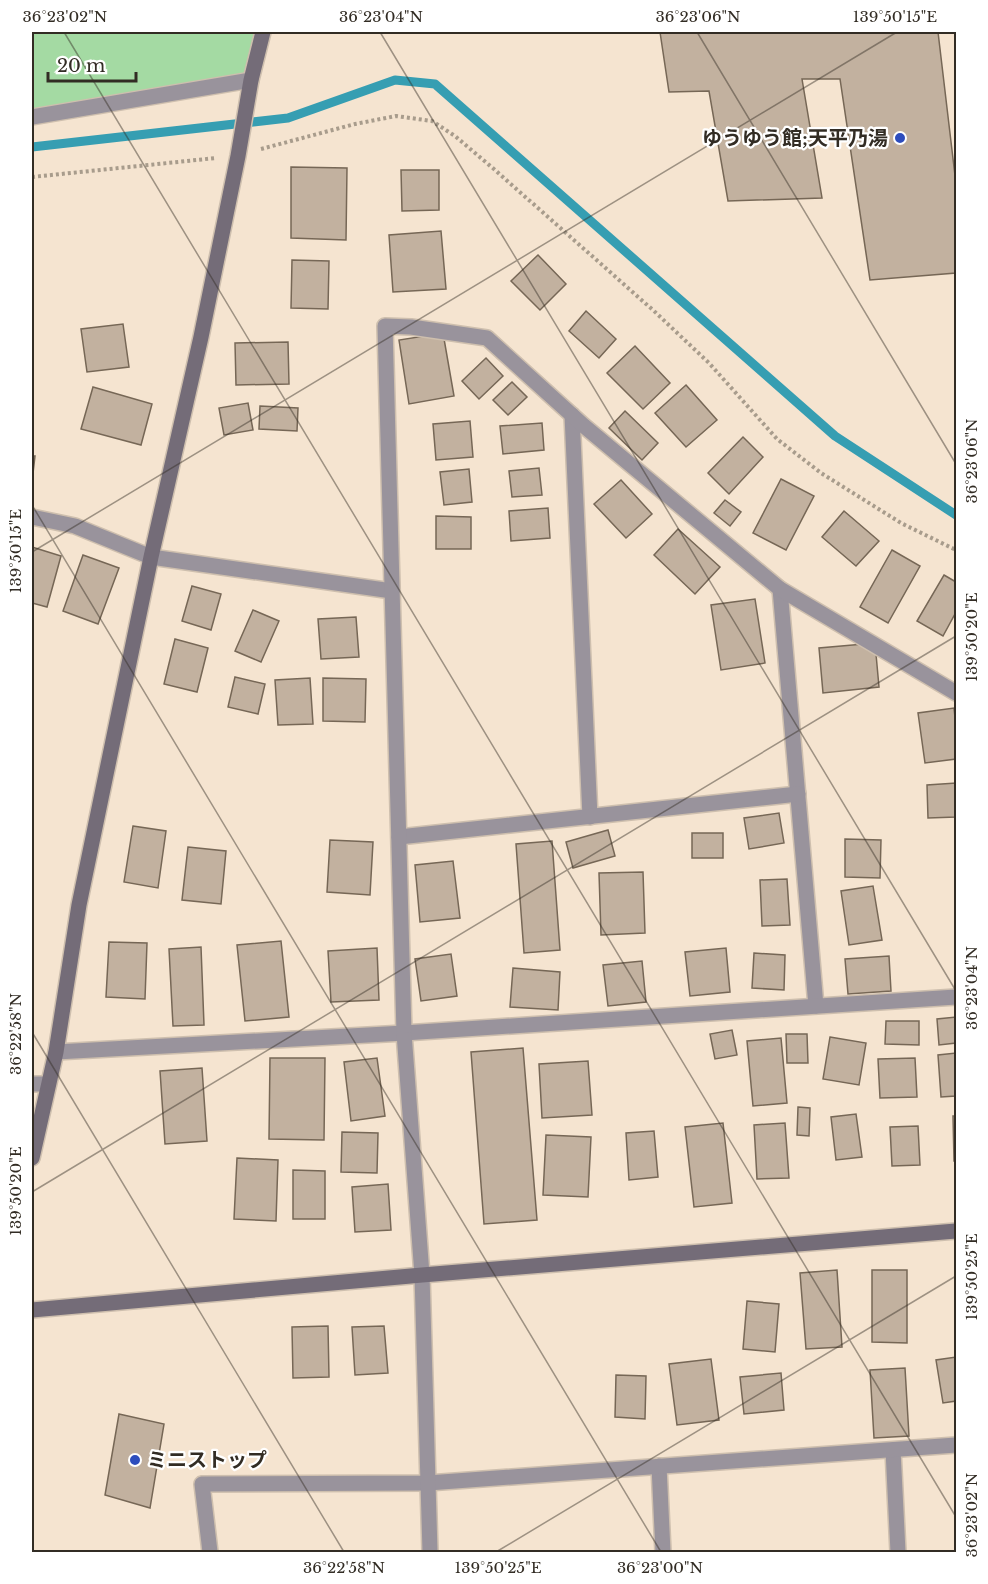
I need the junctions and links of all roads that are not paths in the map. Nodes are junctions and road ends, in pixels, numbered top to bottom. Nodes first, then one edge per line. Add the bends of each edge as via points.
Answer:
1 (263, 32) edge
2 (251, 80) junction
3 (32, 117) edge
4 (572, 415) junction
5 (32, 517) edge
6 (151, 556) junction
7 (780, 589) junction
8 (392, 591) junction
9 (957, 693) edge
10 (798, 794) junction
11 (590, 817) junction
12 (399, 837) junction
13 (957, 997) edge
14 (816, 1006) junction
15 (404, 1033) junction
16 (56, 1052) junction
17 (32, 1084) edge
18 (48, 1084) junction
19 (32, 1158) edge
20 (957, 1231) edge
21 (422, 1275) junction
22 (32, 1311) edge
23 (957, 1445) edge
24 (893, 1450) junction
25 (658, 1466) junction
26 (428, 1483) junction
27 (210, 1552) edge
28 (430, 1552) edge
29 (663, 1552) edge
30 (898, 1552) edge

1 - 2 street
2 - 3 street
2 - 6 street via 201,337
4 - 7 street
4 - 8 street via 487,338 385,326
4 - 11 street
5 - 6 street via 75,526
6 - 8 street
6 - 16 street via 79,905
7 - 9 street
7 - 10 street
8 - 12 street
10 - 11 street
10 - 14 street
11 - 12 street
12 - 15 street
13 - 14 street
14 - 15 street
15 - 16 street
15 - 21 street
16 - 18 street
17 - 18 street
18 - 19 street
20 - 21 street
21 - 22 street
21 - 26 street
23 - 24 street
24 - 25 street
24 - 30 street
25 - 26 street
25 - 29 street
26 - 27 street via 202,1484
26 - 28 street

